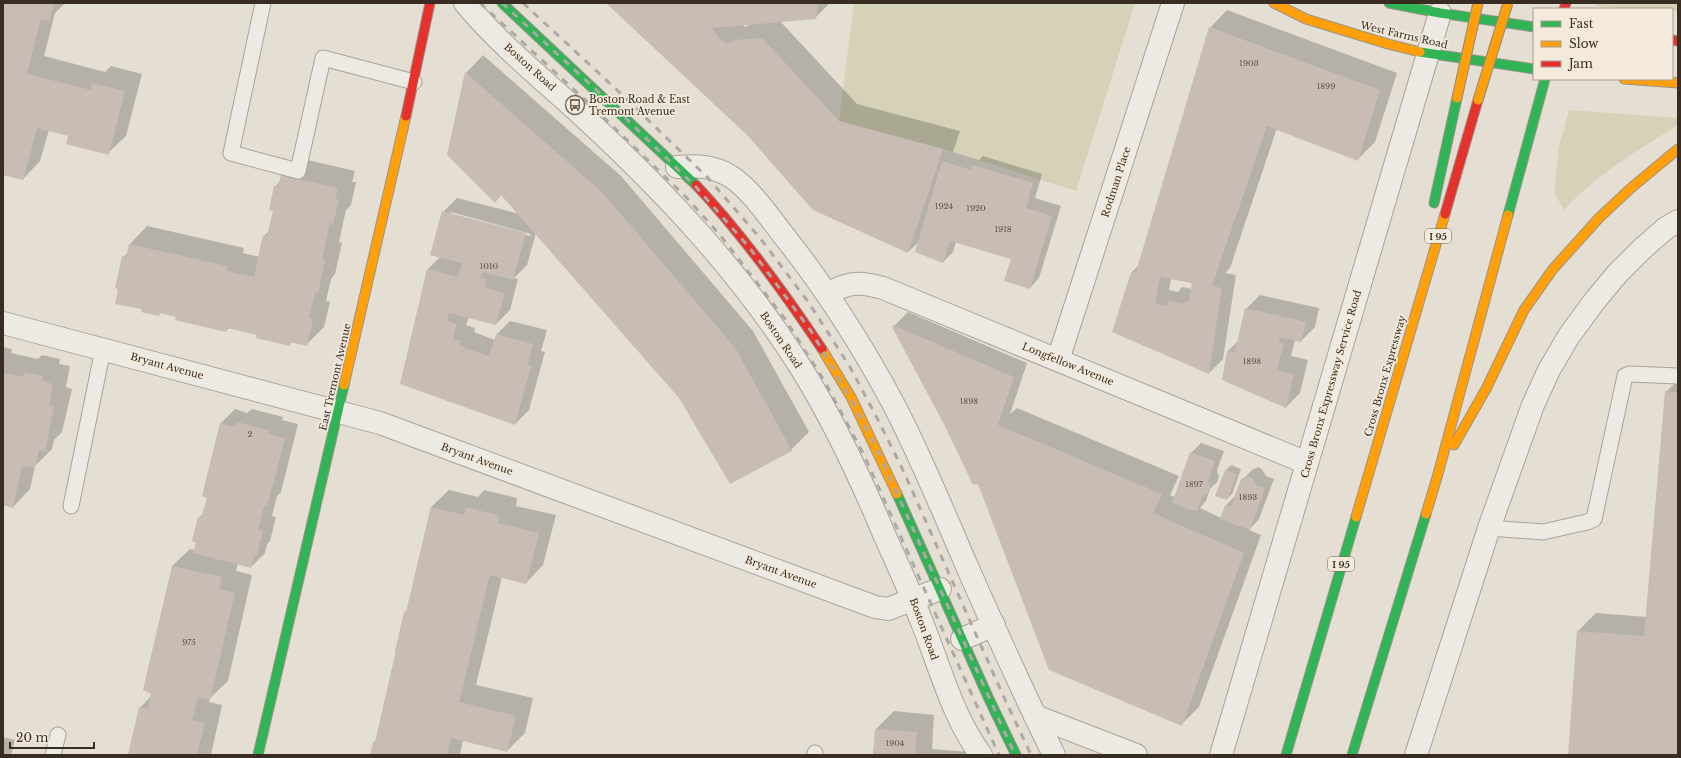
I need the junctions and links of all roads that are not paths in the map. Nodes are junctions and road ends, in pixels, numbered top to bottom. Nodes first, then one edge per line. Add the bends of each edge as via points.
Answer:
1 (263, 3) edge
2 (430, 3) edge
3 (465, 3) edge
4 (502, 3) edge
5 (1173, 3) edge
6 (1274, 3) edge
7 (1389, 3) edge
8 (1478, 3) edge
9 (1508, 3) edge
10 (1440, 13) junction
11 (1533, 27) edge
12 (1428, 54) junction
13 (1533, 69) edge
14 (1545, 80) edge
15 (1638, 80) edge
16 (414, 82) junction
17 (1678, 83) edge
18 (1678, 149) edge
19 (677, 166) junction
20 (1432, 212) dead end
21 (1672, 225) edge
22 (1422, 258) dead end
23 (827, 294) junction
24 (3, 323) edge
25 (103, 349) junction
26 (1058, 360) junction
27 (1397, 373) junction
28 (1678, 376) edge
29 (338, 412) junction
30 (1307, 463) junction
31 (1438, 474) junction
32 (71, 506) dead end
33 (1488, 528) junction
34 (940, 589) junction
35 (913, 600) junction
36 (994, 626) junction
37 (962, 639) junction
38 (1035, 716) junction
39 (58, 734) dead end
40 (53, 755) edge
41 (258, 755) edge
42 (982, 755) edge
43 (1016, 755) edge
44 (1054, 755) edge
45 (1136, 755) edge
46 (1221, 755) edge
47 (1286, 755) edge
48 (1352, 755) edge
49 (1416, 755) edge

1 - 16 lane via 231,153 298,171 324,58
2 - 16 main road, East Tremont Avenue
3 - 35 street, Boston Road via 484,25 587,119 676,206 751,296 790,352 826,411 864,488
4 - 19 main road
5 - 26 street, Rodman Place
6 - 12 main road, West Farms Road via 1306,19 1348,33
7 - 10 main road
8 - 20 main road, bridge
9 - 27 main road, Cross Bronx Expressway / I 95, bridge
10 - 11 main road
10 - 12 street, Cross Bronx Expressway Service Road
12 - 13 main road, West Farms Road
12 - 30 street, Cross Bronx Expressway Service Road
14 - 31 main road
15 - 17 main road
16 - 29 main road, East Tremont Avenue
18 - 31 main road via 1599,218 1568,250 1546,279 1524,310 1486,389
19 - 23 street via 710,168 731,177 741,185 789,242
19 - 34 main road via 749,247 825,353 877,449
21 - 33 street via 1642,249 1617,274 1569,336 1549,370 1533,405
22 - 27 main road
23 - 26 street, Longfellow Avenue via 850,283 875,286
23 - 36 street via 868,357 894,406
24 - 25 street, Bryant Avenue
25 - 29 street, Bryant Avenue
25 - 32 lane
26 - 30 street, Longfellow Avenue
27 - 47 main road, Cross Bronx Expressway / I 95
28 - 33 lane via 1625,376 1594,519 1543,532
29 - 35 street, Bryant Avenue via 380,423 875,607 888,609
29 - 41 main road, East Tremont Avenue
30 - 46 street, Cross Bronx Expressway Service Road
31 - 48 main road
33 - 49 street
34 - 35 street, Bryant Avenue
34 - 37 main road
35 - 42 street, Boston Road via 957,714
36 - 37 street
36 - 38 street
37 - 43 main road
38 - 44 street
38 - 45 street
39 - 40 lane

